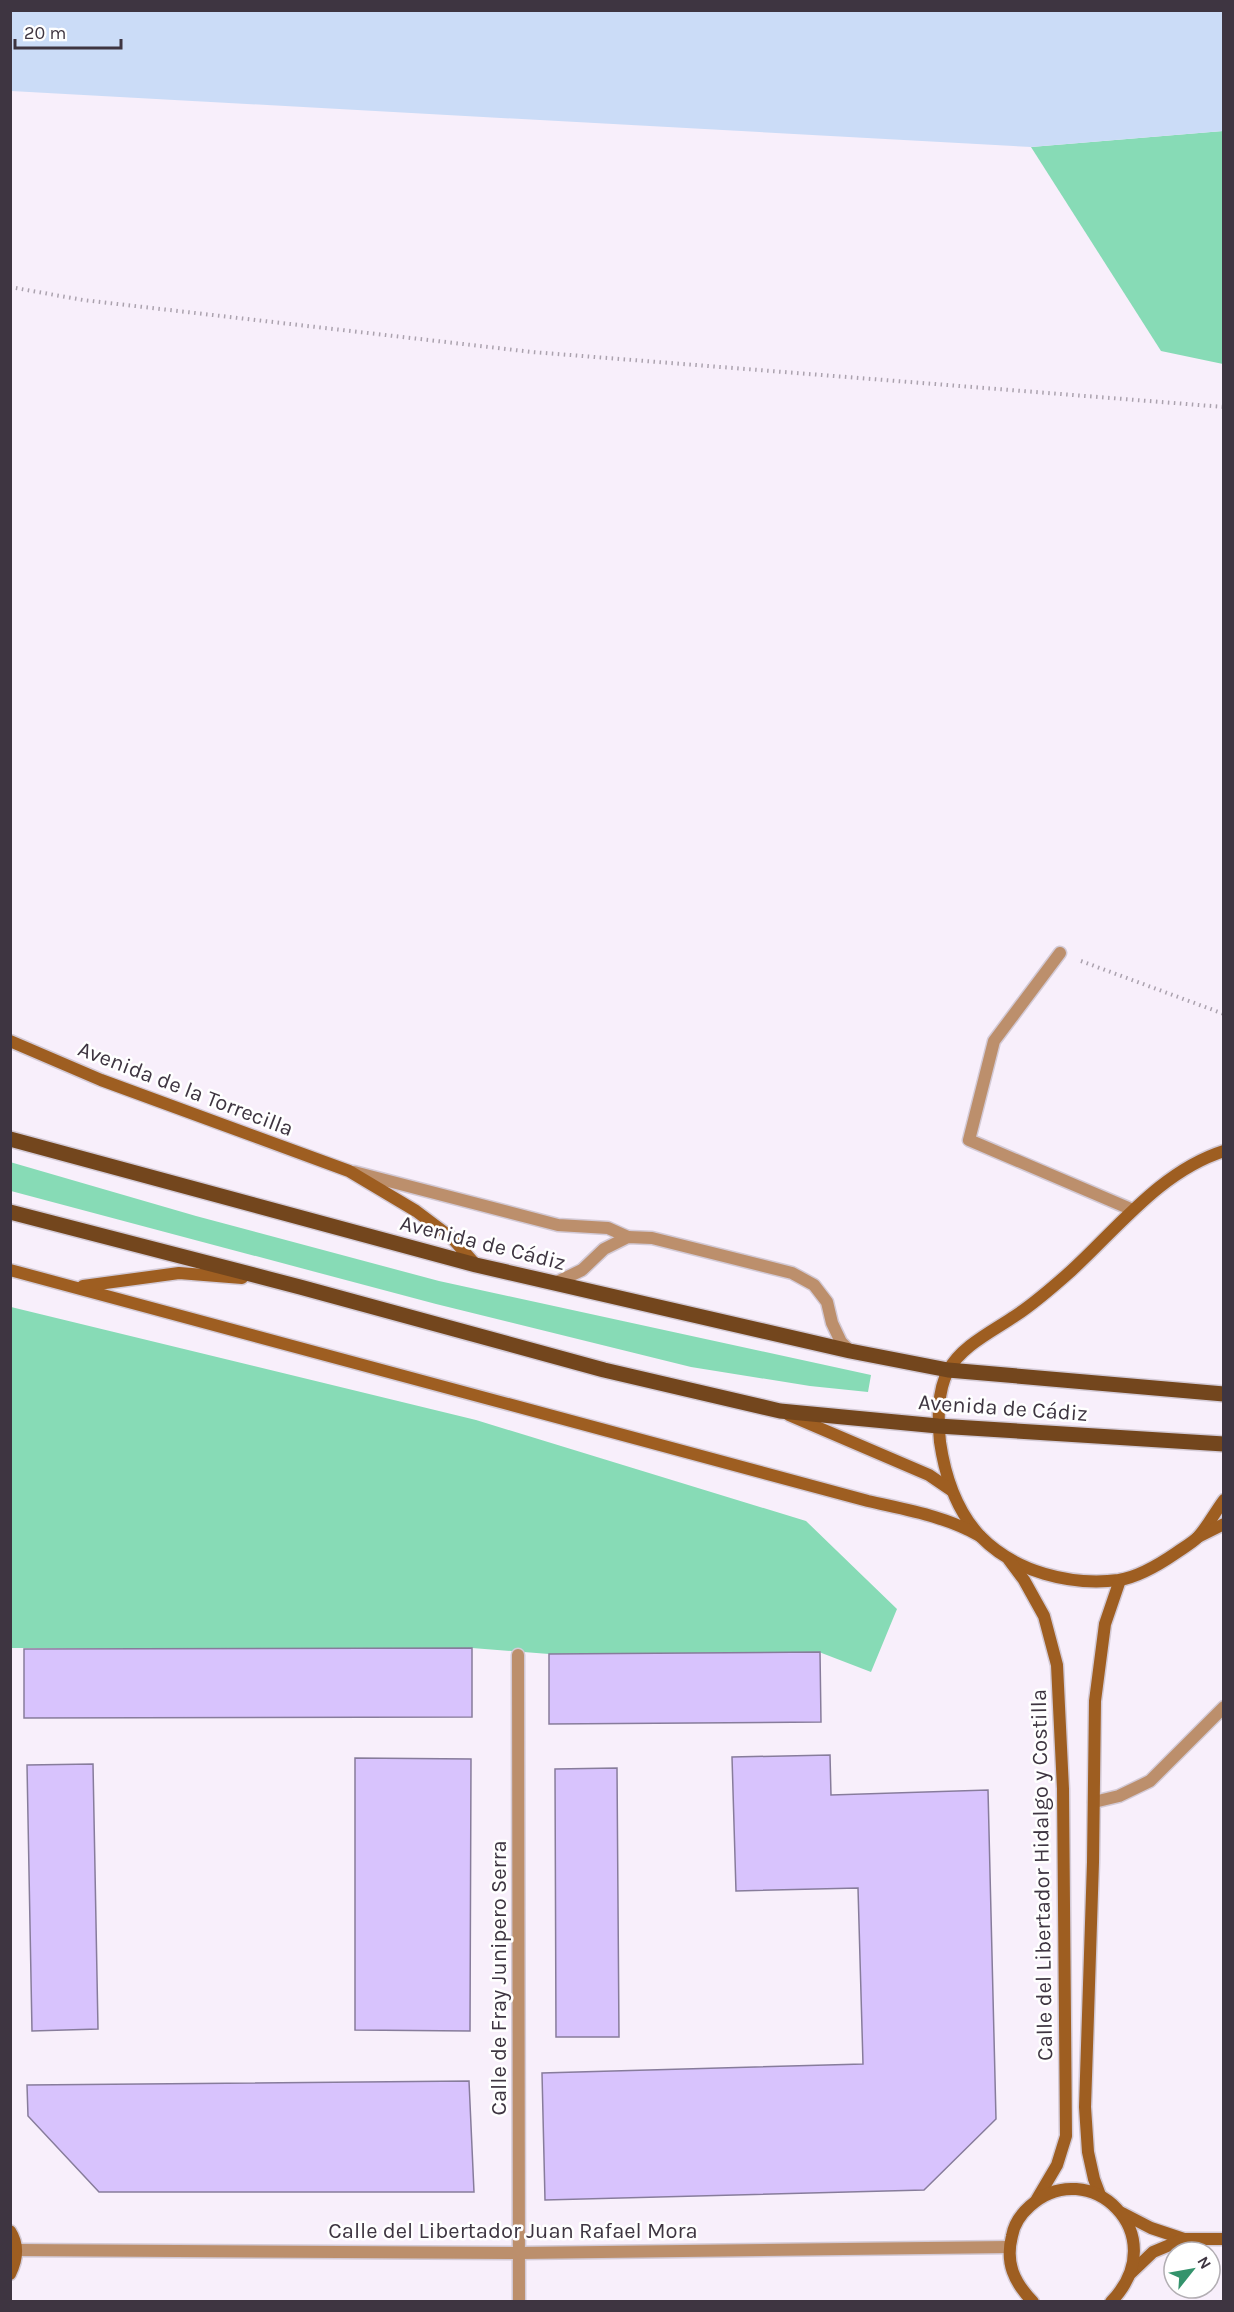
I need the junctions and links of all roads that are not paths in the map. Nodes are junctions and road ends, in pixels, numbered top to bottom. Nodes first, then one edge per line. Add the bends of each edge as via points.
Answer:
1 (1060, 953) road end
2 (10, 1041) edge
3 (10, 1139) edge
4 (1224, 1151) edge
5 (349, 1171) junction
6 (1134, 1210) junction
7 (10, 1212) edge
8 (628, 1238) junction
9 (476, 1265) junction
10 (10, 1270) edge
11 (555, 1283) junction
12 (70, 1286) junction
13 (300, 1287) junction
14 (850, 1352) junction
15 (948, 1370) junction
16 (1223, 1395) edge
17 (780, 1411) junction
18 (938, 1426) junction
19 (1224, 1444) edge
20 (951, 1490) junction
21 (1224, 1500) edge
22 (1224, 1524) edge
23 (980, 1536) junction
24 (1197, 1538) junction
25 (1006, 1557) junction
26 (1120, 1580) junction
27 (518, 1655) dead end
28 (1224, 1707) edge
29 (1094, 1802) junction
30 (1100, 2196) junction
31 (1037, 2199) junction
32 (1122, 2213) junction
33 (10, 2231) edge
34 (1184, 2239) junction
35 (1224, 2239) edge
36 (1009, 2247) junction
37 (17, 2250) junction
38 (520, 2253) junction
39 (1131, 2273) junction
40 (10, 2274) edge
41 (519, 2301) edge
42 (1033, 2301) edge
43 (1111, 2301) edge

1 - 6 street via 994,1041 969,1140
2 - 5 street, Avenida de la Torrecilla via 101,1080
3 - 9 main road, Avenida de Cádiz
4 - 6 street, Avenida de Cádiz via 1179,1172
5 - 8 street via 558,1225 608,1228
5 - 9 street, Avenida de la Torrecilla via 416,1211 452,1238
6 - 15 street, Avenida de Cádiz via 1054,1286 983,1335
7 - 13 main road, Avenida de Cádiz
8 - 11 street via 604,1249 582,1270
8 - 14 street via 652,1238 792,1273 814,1286 827,1302 832,1323
9 - 11 main road, Avenida de Cádiz
10 - 12 street, Avenida de Cádiz
11 - 14 main road, Avenida de Cádiz
12 - 13 street, Avenida de Cádiz via 179,1273
12 - 23 street, Avenida de Cádiz via 942,1518
13 - 17 main road, Avenida de Cádiz via 604,1371
14 - 15 main road, Avenida de Cádiz
15 - 16 main road, Avenida de Cádiz
15 - 18 street via 939,1402
17 - 18 main road, Avenida de Cádiz
17 - 20 street, Avenida de Cádiz via 929,1475
18 - 19 main road, Avenida de Cádiz
18 - 20 street
20 - 23 street
21 - 24 street
22 - 24 street
23 - 25 street
24 - 26 street via 1160,1565
25 - 26 street via 1036,1572 1074,1581
25 - 31 street, Calle del Libertador Hidalgo y Costilla via 1044,1616 1057,1665 1064,1789 1066,2136 1057,2165
26 - 29 street, Calle del Libertador Hidalgo y Costilla via 1105,1624 1095,1701
27 - 38 street, Calle de Fray Junipero Serra
28 - 29 street via 1150,1781 1119,1796
29 - 30 street, Calle del Libertador Hidalgo y Costilla via 1085,2107 1088,2152
30 - 31 street via 1068,2189
30 - 32 street
31 - 36 street, Calle del Libertador Hidalgo y Costilla via 1013,2228
32 - 34 street
32 - 39 street via 1135,2252
33 - 37 street
34 - 35 street
34 - 39 street via 1153,2252
36 - 38 street, Calle del Libertador Juan Rafael Mora
36 - 42 street via 1011,2269 1020,2289
37 - 38 street, Calle del Libertador Juan Rafael Mora
37 - 40 street
38 - 41 street, Calle de Fray Junipero Serra
39 - 43 street

